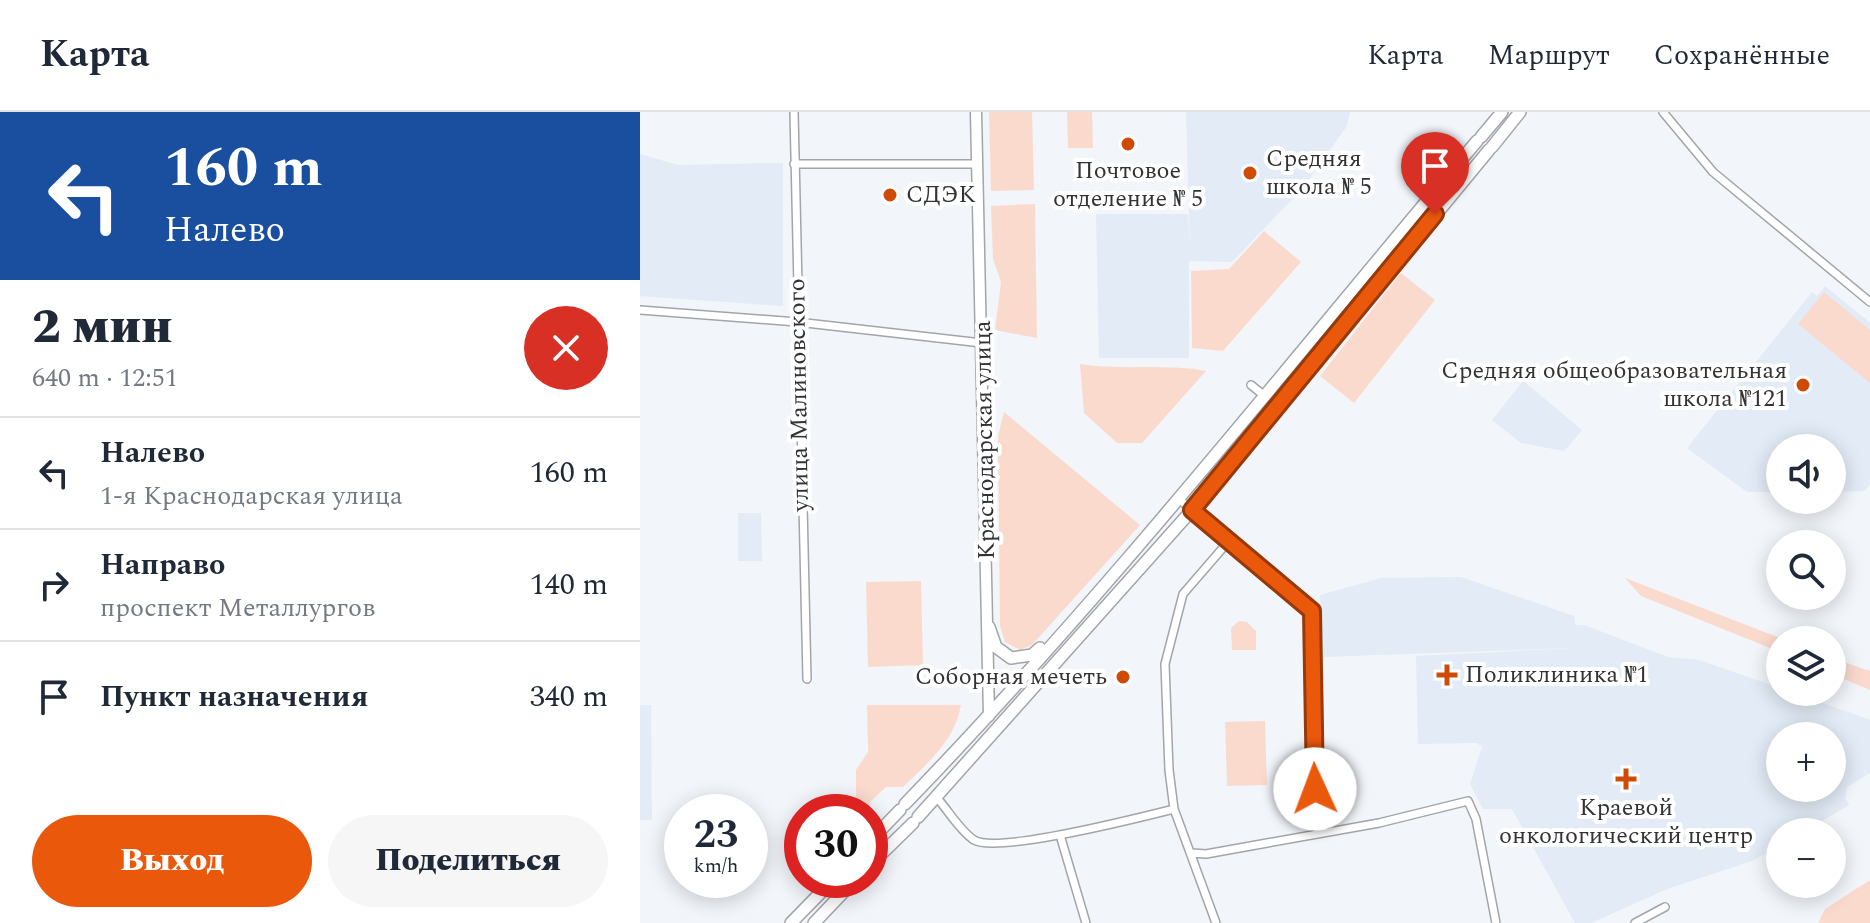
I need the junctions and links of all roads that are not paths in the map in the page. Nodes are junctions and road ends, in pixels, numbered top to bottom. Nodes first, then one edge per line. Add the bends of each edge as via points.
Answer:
1 (794, 112) edge
2 (976, 112) edge
3 (1502, 112) edge
4 (1520, 112) edge
5 (1656, 112) edge
6 (1663, 112) edge
7 (794, 164) junction
8 (977, 164) junction
9 (1870, 302) edge
10 (640, 310) edge
11 (797, 322) junction
12 (982, 343) junction
13 (1251, 385) dead end
14 (1266, 397) junction
15 (1180, 500) junction
16 (1192, 510) junction
17 (1228, 542) junction
18 (1070, 621) junction
19 (989, 627) junction
20 (807, 679) dead end
21 (989, 716) junction
22 (1001, 727) junction
23 (937, 798) junction
24 (1174, 809) junction
25 (888, 822) edge
26 (1323, 831) junction
27 (1060, 835) junction
28 (888, 847) edge
29 (1192, 853) junction
30 (815, 898) edge
31 (838, 898) edge
32 (1665, 907) dead end
33 (791, 923) edge
34 (814, 923) edge
35 (1086, 923) edge
36 (1216, 923) edge
37 (1496, 923) edge
38 (1635, 923) edge

1 - 7 street, улица Малиновского
2 - 8 main road, Краснодарская улица
3 - 14 main road
4 - 16 main road
5 - 6 street
6 - 9 street via 1713,172
7 - 8 street
7 - 11 street, улица Малиновского
8 - 12 main road, Краснодарская улица
10 - 11 street
11 - 12 street
11 - 20 street, улица Малиновского
12 - 19 main road, Краснодарская улица
13 - 14 street
14 - 15 main road
15 - 16 street
15 - 18 main road
16 - 17 street
16 - 22 main road
17 - 24 street via 1183,594 1171,633 1165,664
17 - 26 street via 1312,611 1313,759 1317,819
18 - 19 main road via 1032,655 1020,659 1001,653
18 - 21 main road
19 - 21 main road, Краснодарская улица
21 - 22 main road
21 - 25 main road
22 - 23 main road
23 - 27 street via 976,841
23 - 28 main road
24 - 27 street
24 - 29 street
26 - 29 street
26 - 37 street via 1468,801
27 - 35 street
29 - 36 street
30 - 33 main road
31 - 34 main road
32 - 38 street

